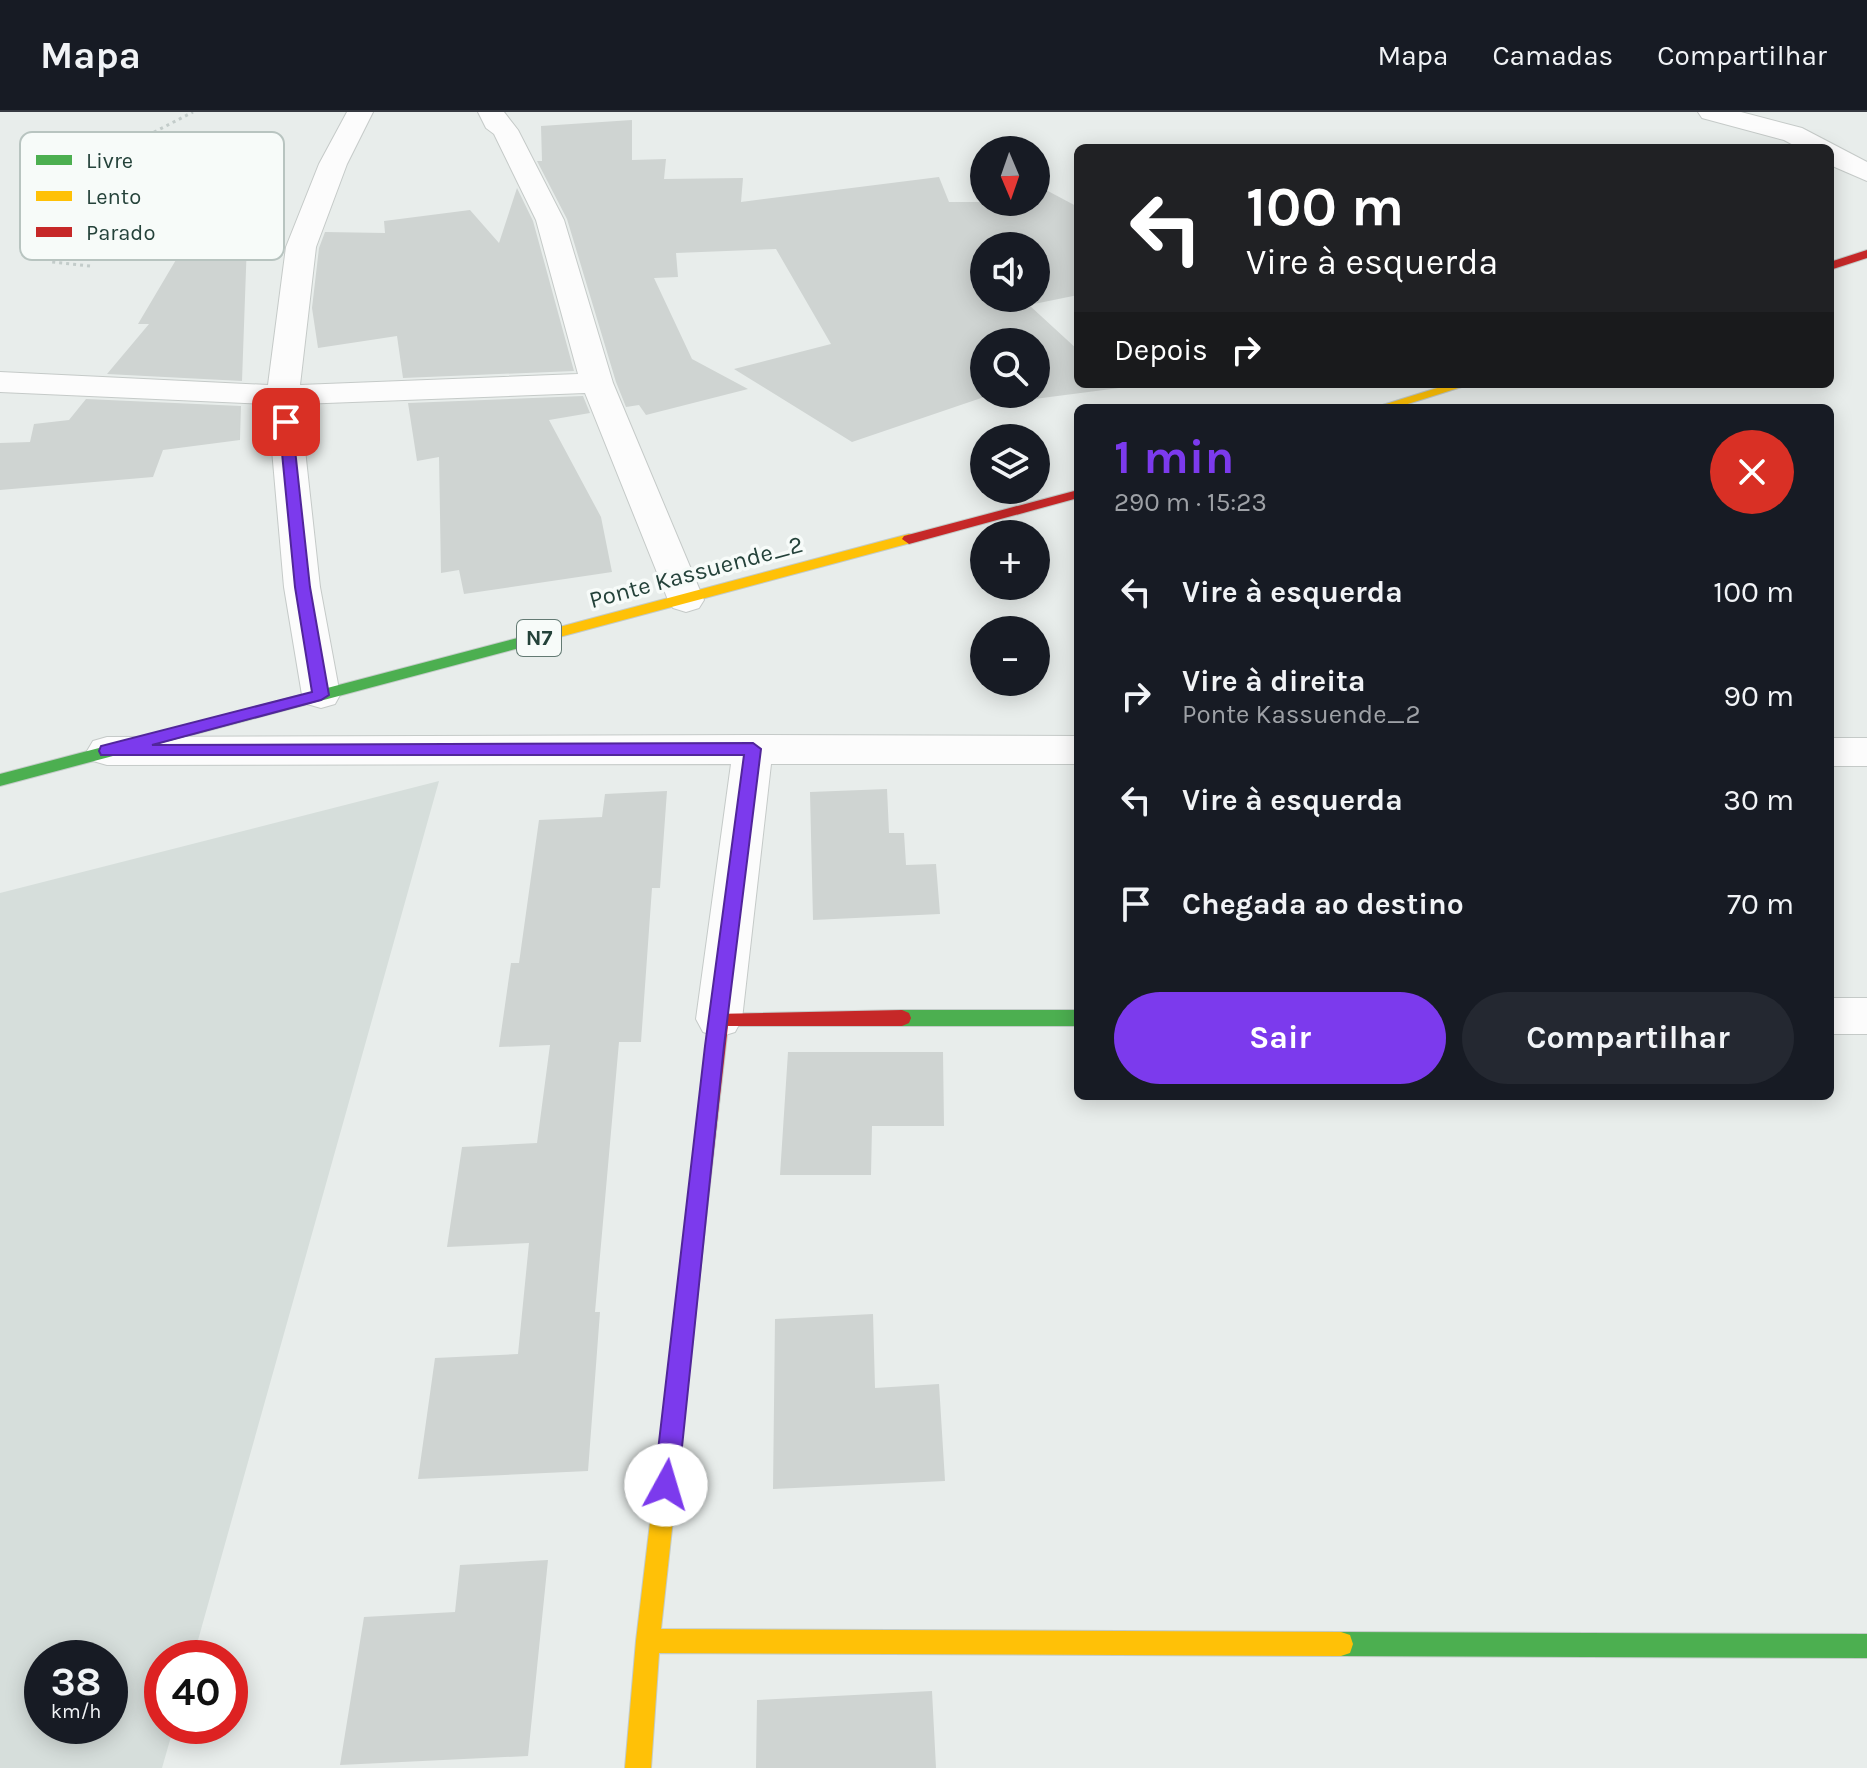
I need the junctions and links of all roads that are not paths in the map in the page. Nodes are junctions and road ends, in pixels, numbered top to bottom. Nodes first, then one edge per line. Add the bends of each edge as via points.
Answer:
1 (360, 112) edge
2 (491, 112) edge
3 (1711, 112) edge
4 (1812, 144) edge
5 (1834, 156) edge
6 (1867, 173) edge
7 (1867, 254) edge
8 (1834, 265) edge
9 (0, 382) edge
10 (597, 383) junction
11 (1450, 388) edge
12 (283, 395) junction
13 (1394, 404) edge
14 (1074, 495) edge
15 (686, 600) junction
16 (321, 695) junction
17 (753, 749) junction
18 (1074, 750) edge
19 (107, 751) junction
20 (1834, 752) edge
21 (1867, 752) edge
22 (0, 780) edge
23 (1834, 1016) edge
24 (1867, 1016) edge
25 (1074, 1018) edge
26 (719, 1019) junction
27 (648, 1641) junction
28 (1867, 1646) edge
29 (638, 1768) edge

1 - 12 street via 301,247
2 - 10 street via 550,220
3 - 4 street
5 - 6 street
7 - 8 main road
9 - 12 street
10 - 12 street
10 - 15 street
11 - 13 main road
12 - 16 street via 302,587
14 - 15 main road, Ponte Kassuende_2 / N7
15 - 16 main road, Ponte Kassuende_2 / N7
16 - 19 main road, Ponte Kassuende_2 / N7
17 - 18 street
17 - 19 street
17 - 26 street
19 - 22 main road, Ponte Kassuende_2 / N7
20 - 21 street
23 - 24 street
25 - 26 main road
26 - 27 main road
27 - 28 main road
27 - 29 main road

